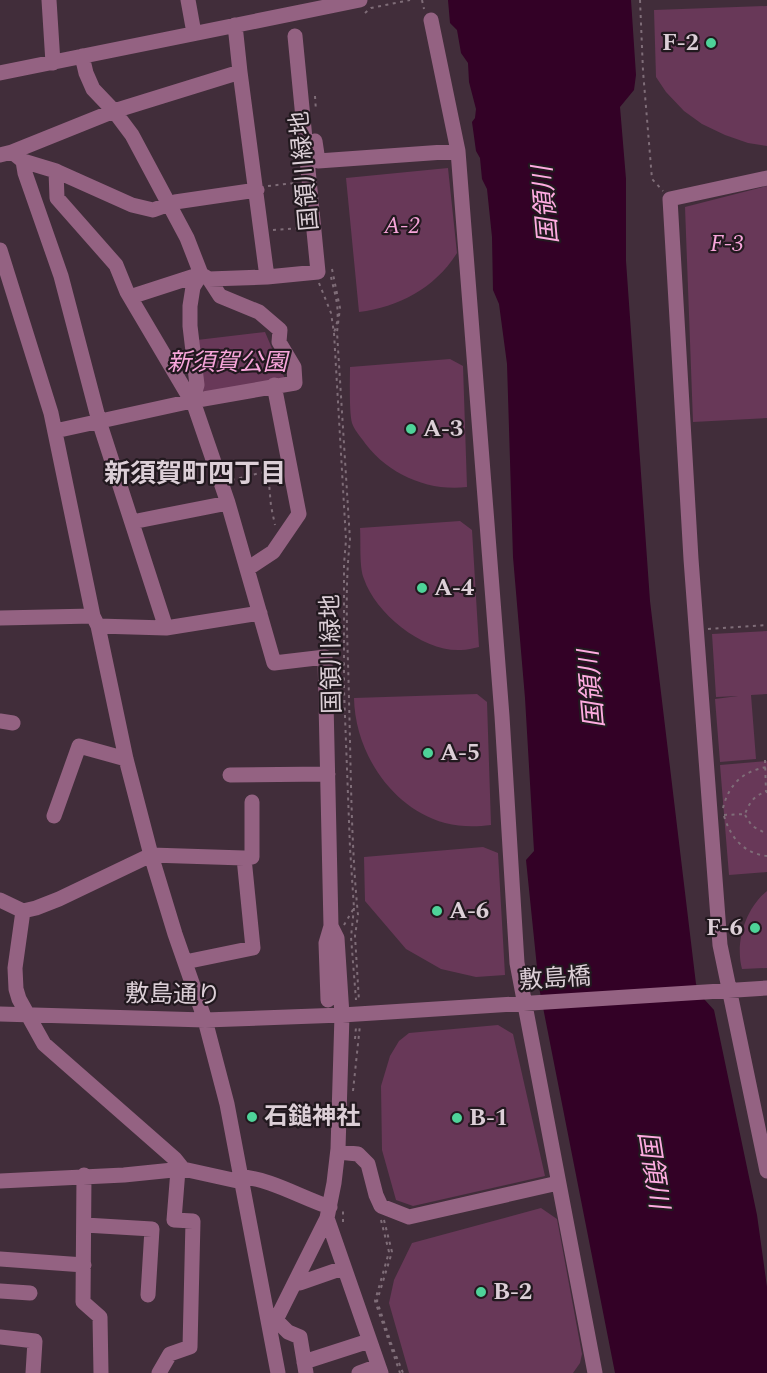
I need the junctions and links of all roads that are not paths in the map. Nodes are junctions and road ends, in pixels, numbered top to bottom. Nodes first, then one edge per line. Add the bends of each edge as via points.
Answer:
1 (50, 0) edge
2 (189, 0) edge
3 (360, 7) edge
4 (294, 8) edge
5 (431, 21) dead end
6 (235, 25) junction
7 (194, 33) junction
8 (295, 36) junction
9 (82, 56) junction
10 (53, 63) junction
11 (240, 72) junction
12 (0, 73) edge
13 (114, 111) junction
14 (458, 152) junction
15 (12, 156) edge
16 (56, 171) junction
17 (767, 178) edge
18 (257, 189) junction
19 (170, 205) junction
20 (0, 250) edge
21 (205, 277) junction
22 (267, 277) junction
23 (130, 297) junction
24 (274, 386) junction
25 (192, 401) junction
26 (99, 421) junction
27 (55, 431) junction
28 (228, 503) junction
29 (132, 522) junction
30 (248, 569) junction
31 (260, 613) junction
32 (0, 618) edge
33 (95, 621) junction
34 (165, 628) junction
35 (126, 759) junction
36 (328, 774) junction
37 (230, 775) dead end
38 (252, 801) dead end
39 (54, 816) dead end
40 (152, 855) junction
41 (244, 858) junction
42 (0, 900) edge
43 (23, 910) junction
44 (334, 932) junction
45 (185, 962) junction
46 (767, 988) edge
47 (328, 1000) dead end
48 (0, 1014) edge
49 (30, 1015) junction
50 (349, 1016) junction
51 (205, 1020) junction
52 (338, 1152) junction
53 (181, 1169) junction
54 (767, 1171) edge
55 (84, 1175) junction
56 (241, 1179) junction
57 (0, 1181) edge
58 (558, 1183) junction
59 (328, 1213) junction
60 (85, 1225) junction
61 (0, 1259) edge
62 (84, 1265) junction
63 (344, 1268) junction
64 (296, 1282) junction
65 (0, 1291) edge
66 (30, 1293) dead end
67 (148, 1296) dead end
68 (273, 1324) junction
69 (0, 1337) edge
70 (369, 1341) junction
71 (305, 1367) edge
72 (380, 1369) edge
73 (33, 1373) edge
74 (101, 1373) edge
75 (159, 1373) edge
76 (278, 1373) edge
77 (359, 1373) edge
78 (595, 1373) edge

1 - 10 street
2 - 7 street
3 - 4 street
4 - 6 street
4 - 8 street
5 - 14 street
6 - 7 street
6 - 11 street
7 - 9 street
8 - 14 street via 303,52 318,161
8 - 22 street via 325,268
9 - 10 street
9 - 13 street via 93,89
10 - 12 street
11 - 13 street
11 - 18 street
13 - 15 street
13 - 19 street via 132,135
14 - 58 street via 517,963
15 - 16 street
15 - 26 street via 61,276
16 - 19 street via 132,205 153,210
16 - 23 street via 57,198 116,265
17 - 54 street via 670,199 720,945
18 - 19 street
18 - 22 street
19 - 21 street
20 - 27 street
21 - 22 street
21 - 23 street
21 - 24 street via 220,296 259,312 280,330 279,342 294,367 295,383
21 - 25 street via 193,287 190,306 197,385
23 - 25 street
24 - 25 street
24 - 30 street via 299,514 273,552
25 - 26 street
25 - 28 street
26 - 27 street
26 - 29 street
27 - 33 street
28 - 29 street
28 - 30 street
29 - 34 street
30 - 31 street
31 - 34 street
31 - 36 street via 274,663 325,657
32 - 33 street
33 - 34 street
33 - 35 street
35 - 39 street via 79,747
35 - 40 street
36 - 37 street
36 - 44 street
38 - 41 street via 252,857
40 - 41 street
40 - 43 street via 58,899
40 - 45 street
41 - 45 street via 253,948
42 - 43 street
43 - 49 street via 16,989
44 - 47 street via 326,943
44 - 50 street
45 - 51 street
46 - 50 street, 敷島橋
48 - 49 street, 敷島通り
49 - 51 street, 敷島通り
49 - 53 street via 44,1044 175,1159
50 - 51 street, 敷島通り
50 - 52 street
51 - 56 street
52 - 58 street via 358,1154 368,1164 382,1206 409,1217
52 - 59 street
53 - 55 street
53 - 56 street
53 - 75 street via 174,1220 193,1221 190,1347 170,1354
55 - 57 street
55 - 60 street
56 - 59 street via 260,1179
56 - 68 street
58 - 78 street
59 - 63 street
59 - 64 street
60 - 62 street
60 - 67 street via 152,1229
61 - 62 street
62 - 74 street via 83,1302 100,1317
63 - 64 street
63 - 70 street
64 - 68 street
65 - 66 street
68 - 71 street via 300,1337
68 - 76 street
69 - 73 street via 35,1341
70 - 71 street
70 - 72 street
72 - 77 street

